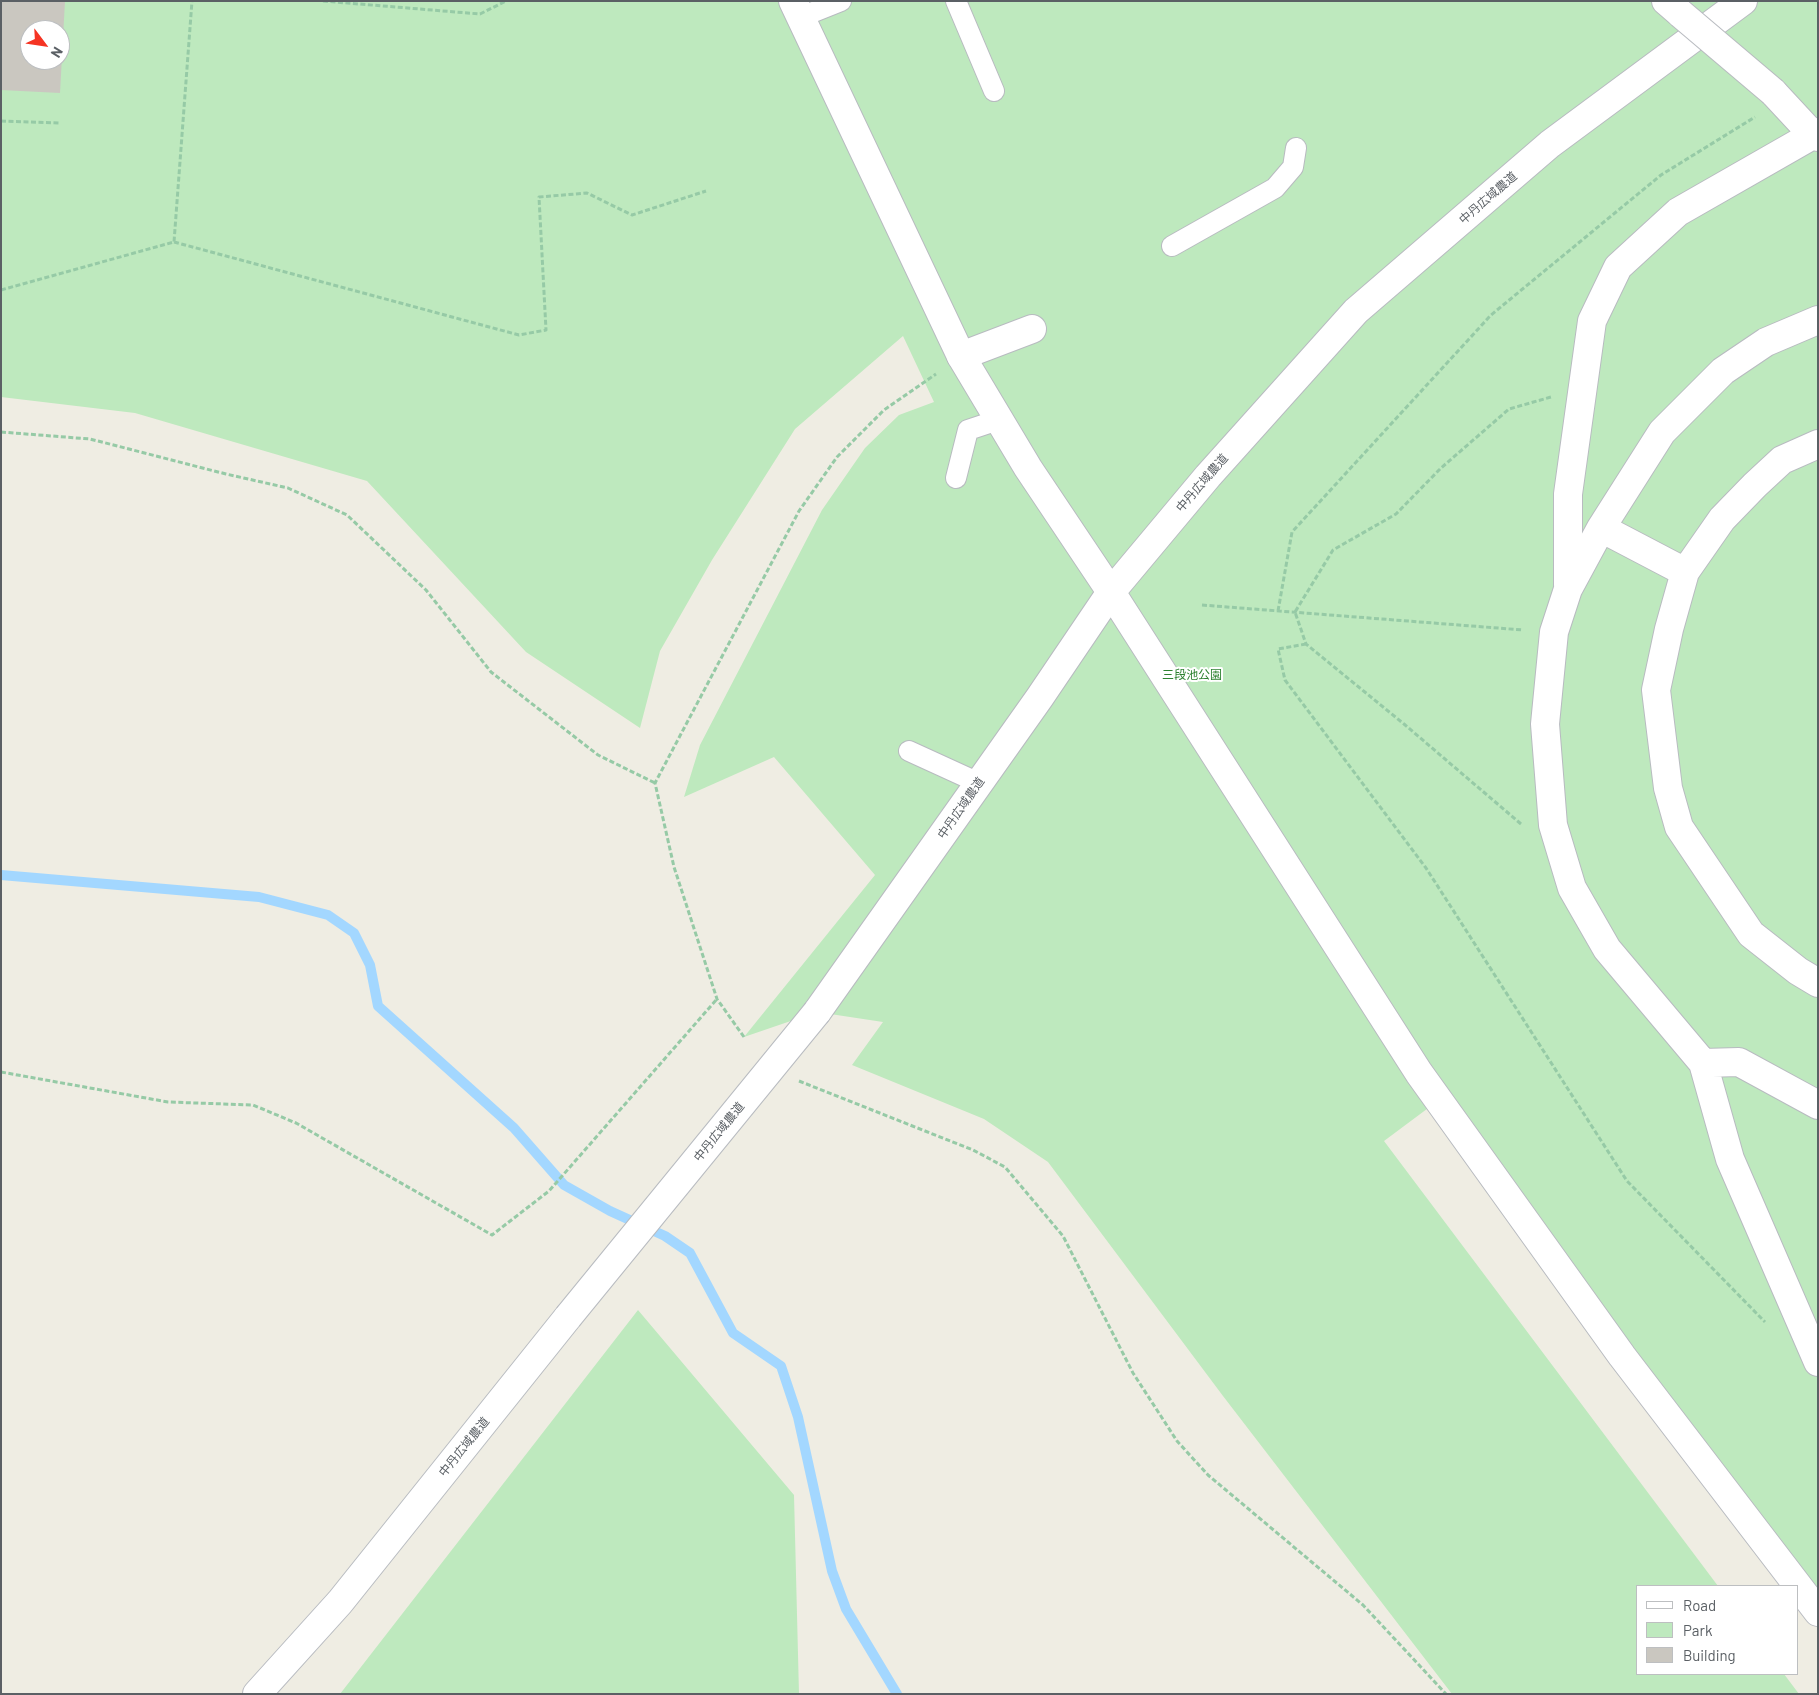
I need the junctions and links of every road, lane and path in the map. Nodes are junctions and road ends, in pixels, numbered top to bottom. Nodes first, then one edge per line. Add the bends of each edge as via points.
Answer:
1 (192, 1) edge
2 (323, 1) edge
3 (506, 1) edge
4 (842, 1) edge
5 (956, 1) edge
6 (1743, 1) edge
7 (1674, 8) edge
8 (797, 9) edge
9 (994, 91) dead end
10 (1777, 96) junction
11 (1, 121) edge
12 (59, 123) dead end
13 (1816, 135) edge
14 (1296, 148) dead end
15 (706, 191) dead end
16 (174, 242) junction
17 (1172, 246) dead end
18 (1, 290) edge
19 (1818, 320) edge
20 (1032, 329) dead end
21 (961, 356) junction
22 (1583, 389) junction
23 (998, 420) junction
24 (1, 432) edge
25 (1818, 444) edge
26 (956, 478) dead end
27 (1601, 528) junction
28 (1685, 572) junction
29 (1568, 589) junction
30 (1110, 592) junction
31 (1202, 605) dead end
32 (1278, 610) junction
33 (1295, 612) junction
34 (1554, 632) junction
35 (1306, 644) junction
36 (909, 751) dead end
37 (655, 783) junction
38 (979, 783) junction
39 (1563, 856) junction
40 (1818, 983) edge
41 (717, 999) junction
42 (744, 1037) dead end
43 (1703, 1063) junction
44 (1, 1072) edge
45 (794, 1079) dead end
46 (1818, 1106) edge
47 (1770, 1327) dead end
48 (1818, 1362) edge
49 (1797, 1585) edge
50 (1799, 1587) edge
51 (1818, 1612) edge
52 (257, 1694) edge
53 (1446, 1694) edge

1 - 16 path
2 - 3 path via 480,14
4 - 8 lane
5 - 9 lane
6 - 30 street, 中丹広域農道 via 1550,144 1356,311 1208,476
7 - 10 street, bridge
8 - 21 street
10 - 13 street
10 - 32 path via 1661,175 1490,315 1292,532
11 - 12 path
13 - 22 street via 1678,212 1618,267 1592,321
14 - 17 lane via 1293,167 1275,188
15 - 16 path via 632,215 587,193 539,197 546,330 519,335
16 - 18 path
19 - 27 street via 1766,342 1723,371 1662,432
20 - 21 street
21 - 23 street
21 - 37 path via 884,410 837,457 799,511
22 - 29 street via 1568,494
22 - 33 path via 1510,409 1441,468 1396,514 1333,550
23 - 26 lane via 968,430
23 - 30 street
24 - 37 path via 90,439 288,488 347,515 426,590 491,672 598,755
25 - 28 street via 1782,460 1755,485 1722,519
27 - 28 street
27 - 29 street
28 - 40 street via 1656,690 1668,788 1679,827 1751,934 1798,972
29 - 34 street
30 - 38 street, 中丹広域農道
30 - 49 street via 1420,1073 1622,1356
31 - 32 path
32 - 33 path
33 - 34 path
33 - 35 path
34 - 39 street via 1545,724 1553,825
35 - 39 path
35 - 47 path via 1278,649 1285,680 1426,868 1627,1181
36 - 38 lane
37 - 41 path via 674,867
38 - 52 street, 中丹広域農道, bridge via 817,1012 340,1602
39 - 43 street via 1572,888 1607,949
41 - 42 path
41 - 44 path via 549,1191 492,1235 296,1124 252,1105 168,1102
43 - 46 street via 1738,1062
43 - 48 street via 1730,1159
45 - 53 path via 974,1150 1005,1168 1064,1236 1133,1374 1177,1441 1208,1475 1363,1605
50 - 51 street

